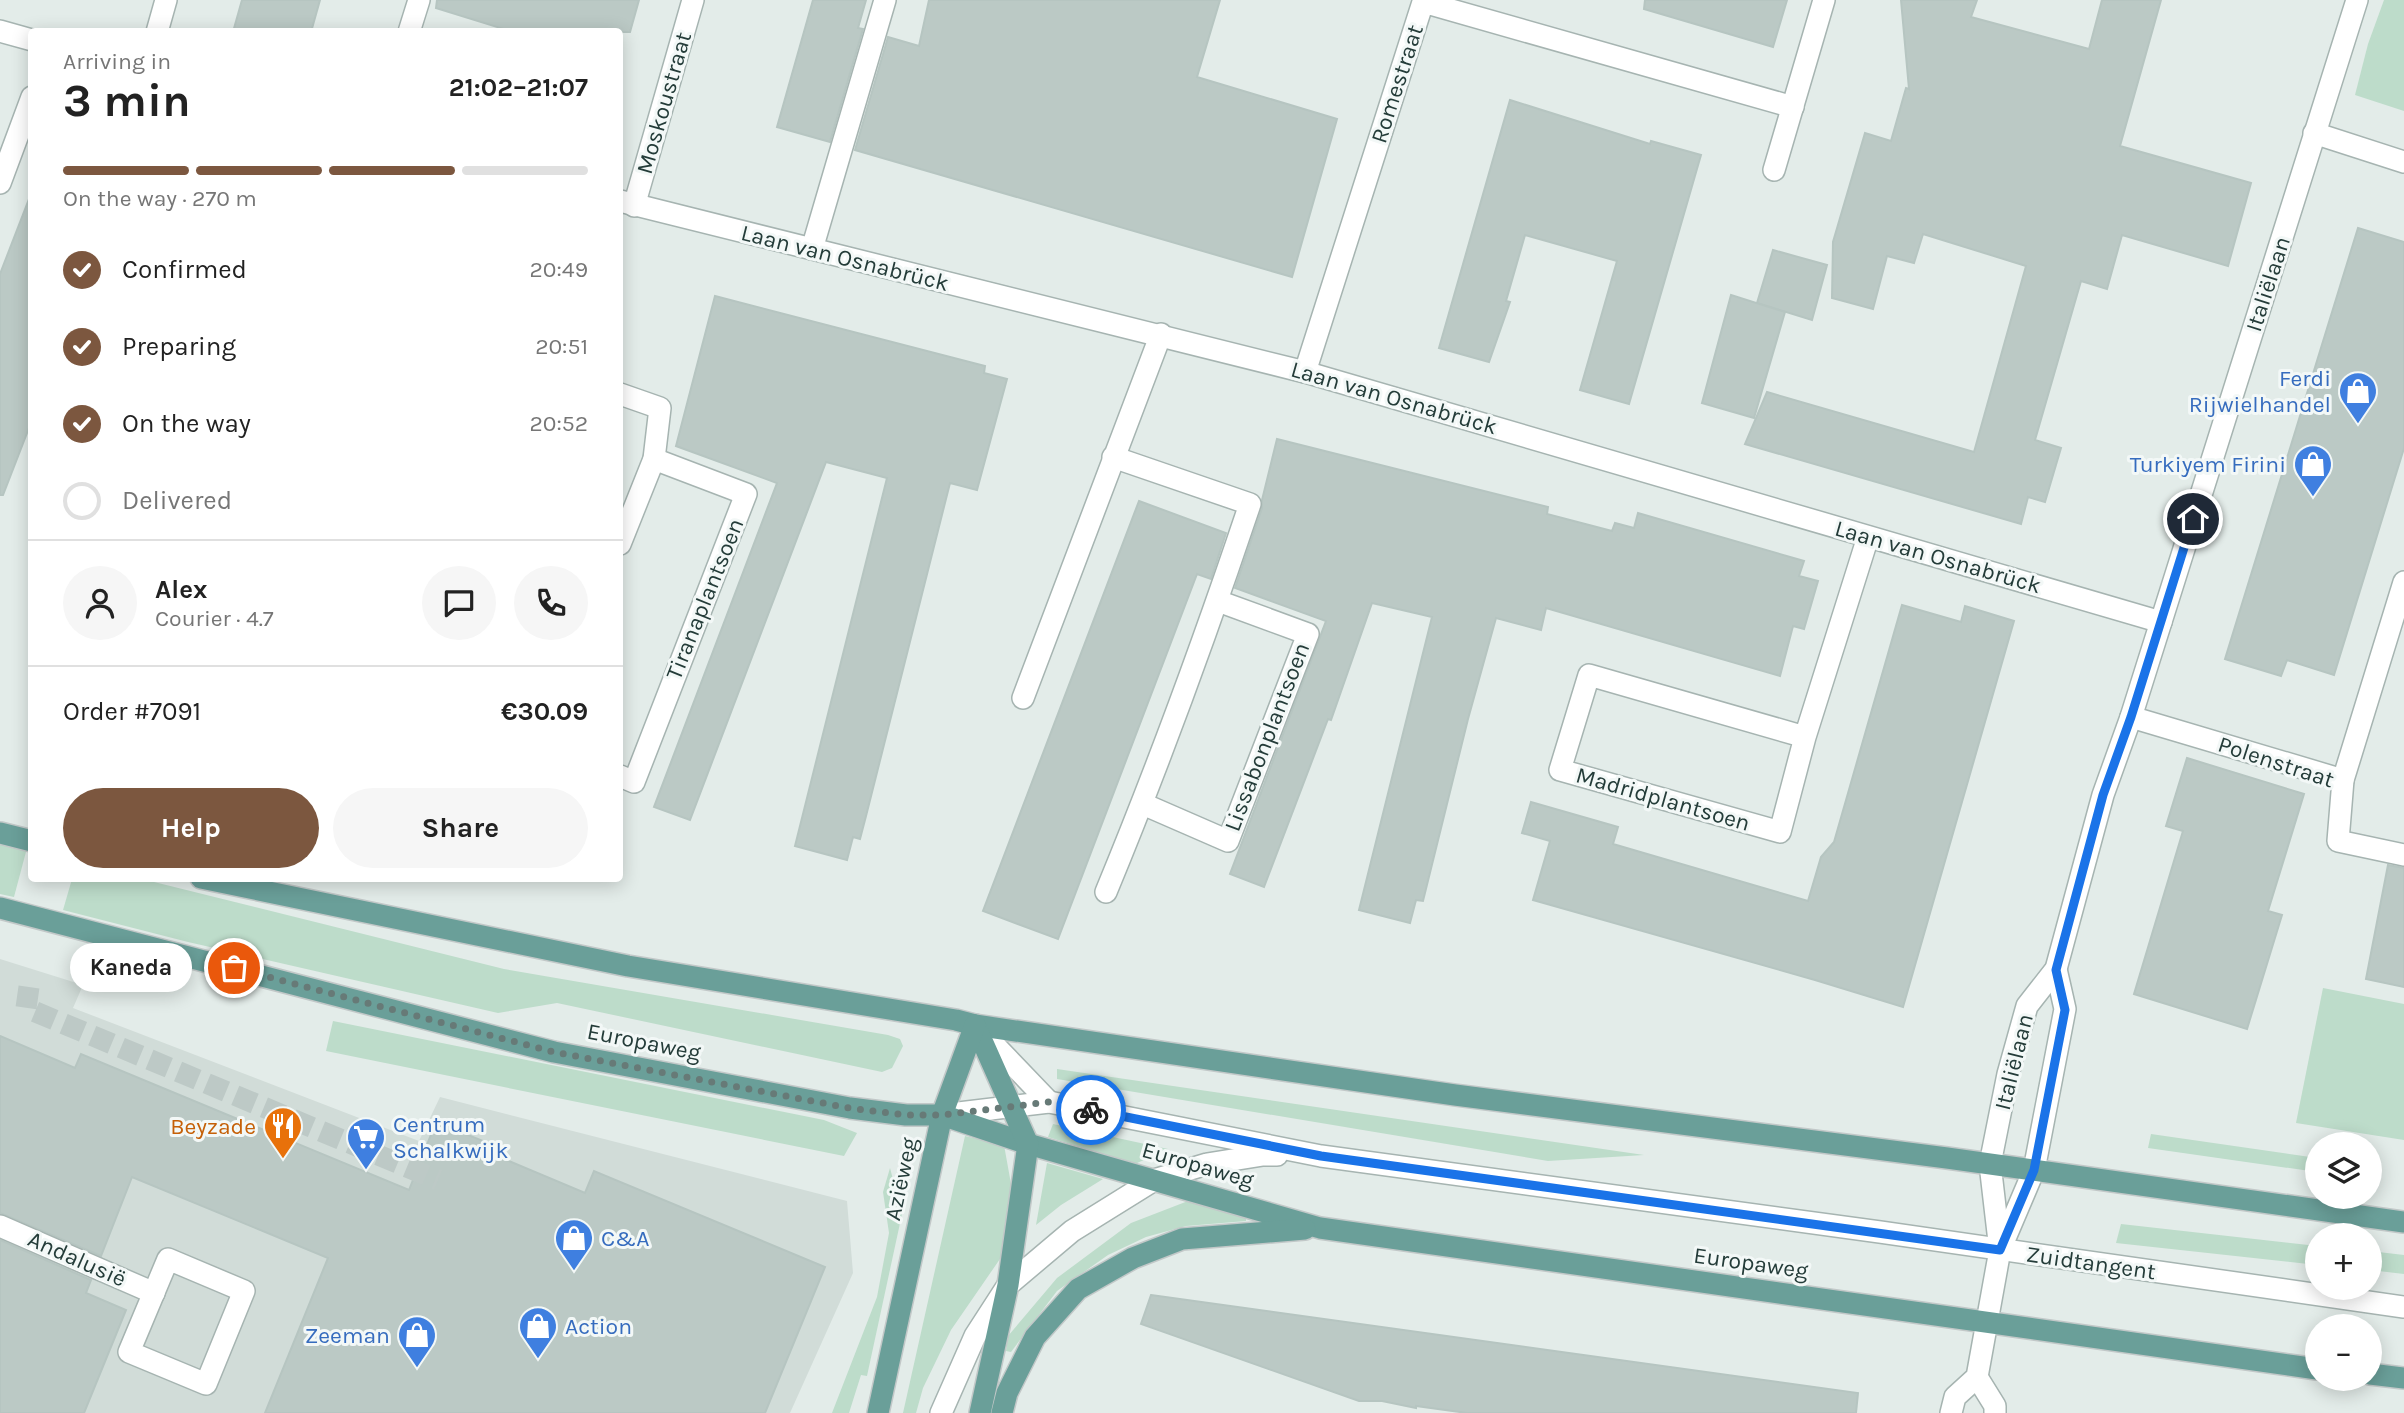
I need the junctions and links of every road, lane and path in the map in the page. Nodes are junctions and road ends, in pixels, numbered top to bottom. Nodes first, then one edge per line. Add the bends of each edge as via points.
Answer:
1 (166, 0) edge
2 (419, 0) edge
3 (693, 0) edge
4 (885, 0) edge
5 (1824, 0) edge
6 (2357, 0) edge
7 (1420, 1) edge
8 (157, 28) edge
9 (410, 28) edge
10 (0, 31) edge
11 (28, 39) edge
12 (1793, 107) junction
13 (28, 108) edge
14 (2314, 134) junction
15 (2404, 162) edge
16 (1774, 170) dead end
17 (0, 183) edge
18 (627, 203) edge
19 (812, 249) junction
20 (1161, 334) junction
21 (1304, 372) junction
22 (623, 395) edge
23 (1113, 457) junction
24 (654, 459) junction
25 (623, 536) edge
26 (1868, 537) junction
27 (2404, 582) edge
28 (1217, 601) junction
29 (2161, 622) junction
30 (1023, 698) dead end
31 (2131, 717) junction
32 (1805, 737) junction
33 (623, 777) edge
34 (2343, 780) junction
35 (1143, 804) junction
36 (0, 833) edge
37 (28, 840) edge
38 (2404, 855) edge
39 (220, 882) edge
40 (1106, 892) dead end
41 (0, 908) edge
42 (2056, 970) junction
43 (975, 1025) junction
44 (1049, 1102) junction
45 (1011, 1107) junction
46 (942, 1115) junction
47 (1028, 1144) junction
48 (1321, 1156) junction
49 (1990, 1164) junction
50 (2034, 1170) junction
51 (1154, 1180) junction
52 (2404, 1222) edge
53 (0, 1226) edge
54 (1320, 1228) junction
55 (2000, 1250) junction
56 (1008, 1285) junction
57 (154, 1293) junction
58 (2404, 1307) edge
59 (1986, 1323) junction
60 (2305, 1367) edge
61 (2382, 1375) edge
62 (1977, 1377) junction
63 (2404, 1378) edge
64 (878, 1413) edge
65 (941, 1413) edge
66 (980, 1413) edge
67 (1002, 1413) edge
68 (1951, 1413) edge
69 (1994, 1413) edge

1 - 8 street
2 - 9 street
3 - 18 street, Moskoustraat
4 - 19 street
5 - 12 street
6 - 14 street, Italiëlaan
7 - 12 street, Romestraat
7 - 21 street, Romestraat
10 - 11 street
12 - 16 street
13 - 17 street
14 - 15 street
14 - 29 street, Italiëlaan
18 - 19 street, Laan van Osnabrück
19 - 20 street, Laan van Osnabrück
20 - 21 street, Laan van Osnabrück
20 - 23 street
21 - 26 street, Laan van Osnabrück
22 - 24 street via 660,408
23 - 28 street via 1250,504
23 - 30 street
24 - 25 street
24 - 33 street, Tiranaplantsoen via 746,494 634,782
26 - 29 street, Laan van Osnabrück
26 - 32 street, Madridplantsoen
27 - 34 street
28 - 35 street
28 - 35 street, Lissabonplantsoen via 1308,635 1228,841
29 - 31 street, Italiëlaan
31 - 34 street, Polenstraat
31 - 42 street, Italiëlaan via 2103,795
32 - 32 street, Madridplantsoen via 1780,832 1560,770 1589,675
34 - 38 street, Polenstraat via 2338,841
35 - 40 street
36 - 37 main road
39 - 43 main road via 628,966
41 - 46 main road, Europaweg via 554,1052 849,1108
42 - 49 street, Italiëlaan via 2027,1006
42 - 50 street, Italiëlaan via 2065,1010
43 - 44 street
43 - 45 main road
43 - 46 main road, Aziëweg
43 - 49 main road via 1455,1095
44 - 45 street, Zuidtangent
44 - 48 street, Zuidtangent
45 - 46 street, Zuidtangent
45 - 47 main road
46 - 47 main road, Europaweg
46 - 64 main road, Aziëweg
47 - 51 main road, Europaweg
47 - 56 main road
48 - 51 street, Zuidtangent via 1263,1154
48 - 55 street, Zuidtangent
49 - 50 main road
49 - 55 street, Italiëlaan
50 - 52 main road
50 - 55 street, Italiëlaan
51 - 54 main road, Europaweg
51 - 56 street, Zuidtangent via 1072,1231
53 - 57 street, Andalusië
54 - 59 main road, Europaweg
54 - 67 main road via 1182,1239 1133,1258 1078,1289 1035,1337
55 - 58 street, Zuidtangent
55 - 59 street
56 - 65 street, Zuidtangent via 975,1336
56 - 66 main road
57 - 57 street, Andalusië via 129,1352 206,1384 244,1291 167,1259
59 - 60 main road, Europaweg
59 - 62 street
61 - 63 main road
62 - 68 street via 1955,1397
62 - 69 street via 1995,1406

